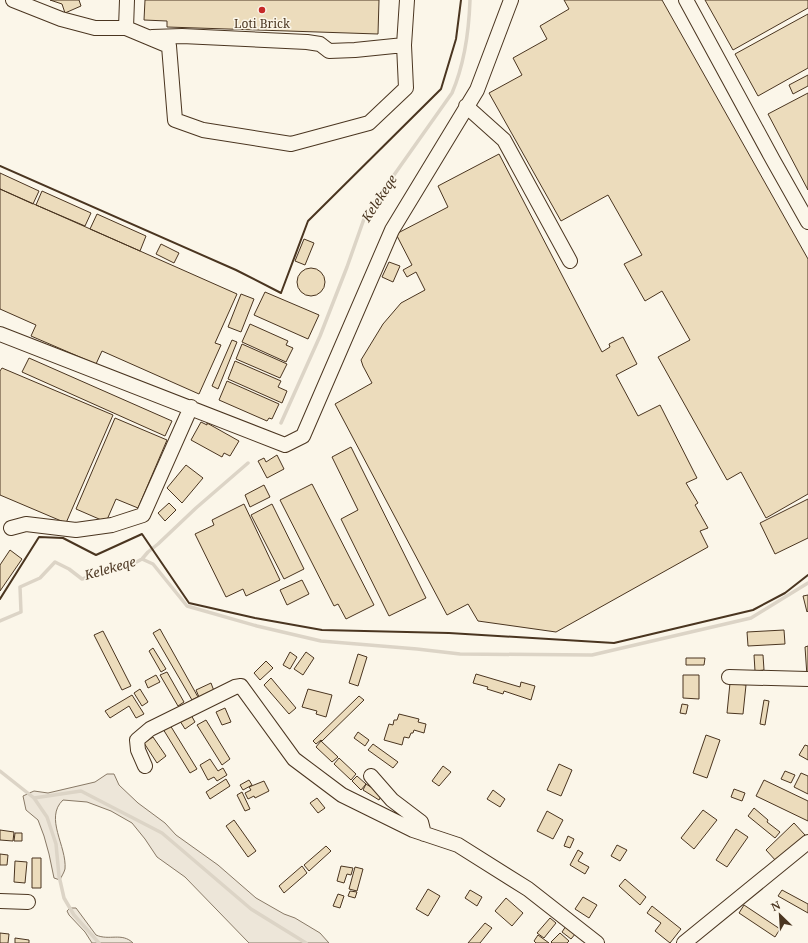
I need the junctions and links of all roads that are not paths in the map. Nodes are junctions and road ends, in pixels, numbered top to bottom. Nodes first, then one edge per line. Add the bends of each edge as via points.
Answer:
1 (13, 0) edge
2 (128, 0) edge
3 (407, 0) edge
4 (511, 0) edge
5 (686, 0) edge
6 (126, 28) junction
7 (147, 37) junction
8 (404, 45) junction
9 (466, 106) junction
10 (808, 222) edge
11 (570, 261) dead end
12 (0, 334) edge
13 (191, 407) junction
14 (11, 528) dead end
15 (729, 677) dead end
16 (808, 679) edge
17 (145, 766) dead end
18 (371, 776) dead end
19 (424, 834) junction
20 (808, 842) edge
21 (0, 901) edge
22 (28, 902) dead end
23 (597, 943) edge
24 (684, 943) edge

1 - 6 street via 95,28
2 - 6 street
3 - 8 street
4 - 9 street via 477,90
5 - 10 street
6 - 7 street
7 - 8 street via 182,36 307,42 320,44 329,51
7 - 8 street via 169,46 175,120 202,130 291,144 369,123 406,88
9 - 11 street via 504,140
9 - 13 street via 392,230 303,436 285,445
12 - 13 street
13 - 14 street via 143,515 112,525 76,530 26,524
15 - 16 street
17 - 19 street via 137,740 150,730 241,686 294,759 342,795
18 - 19 street via 392,800 421,822
19 - 23 street via 458,845 528,889
20 - 24 street
21 - 22 street

